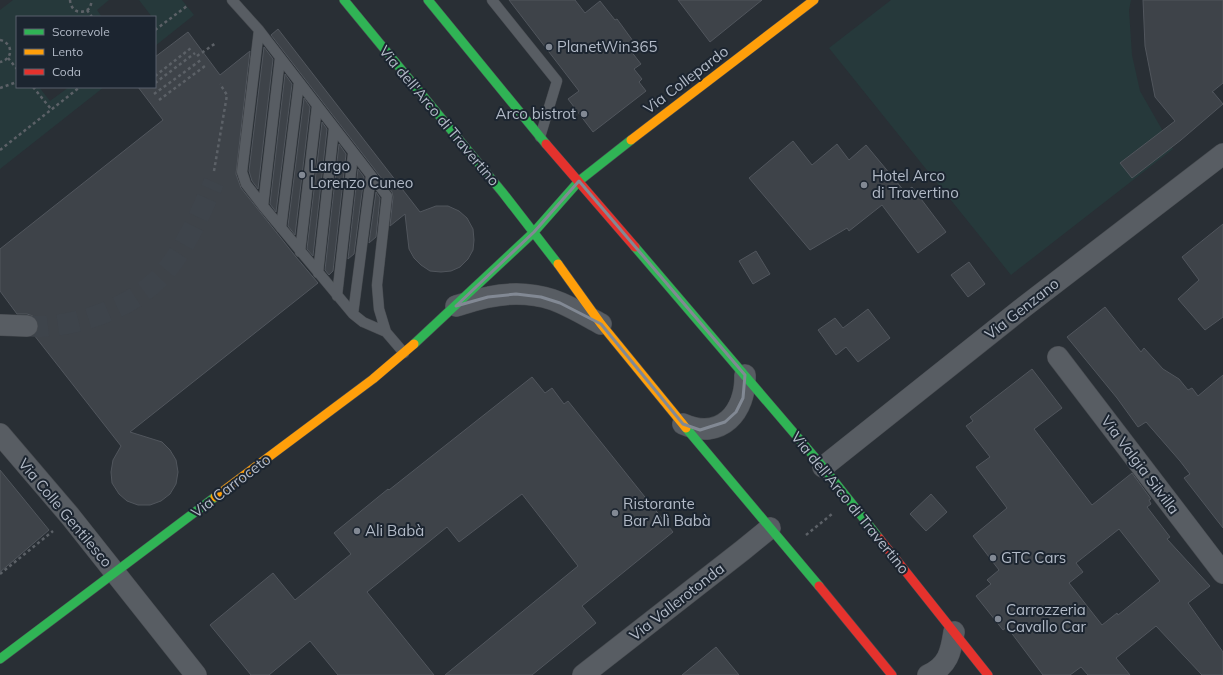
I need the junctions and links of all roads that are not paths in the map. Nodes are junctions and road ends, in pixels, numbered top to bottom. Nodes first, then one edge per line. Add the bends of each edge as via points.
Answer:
1 (232, 0) edge
2 (344, 0) edge
3 (428, 0) edge
4 (492, 0) edge
5 (812, 1) edge
6 (259, 30) junction
7 (280, 58) junction
8 (299, 82) junction
9 (317, 106) junction
10 (334, 128) junction
11 (540, 137) junction
12 (353, 154) junction
13 (1223, 154) edge
14 (371, 176) junction
15 (579, 181) junction
16 (263, 206) junction
17 (281, 228) junction
18 (534, 232) junction
19 (300, 252) junction
20 (318, 273) junction
21 (337, 296) junction
22 (456, 306) junction
23 (353, 314) junction
24 (601, 324) junction
25 (0, 325) edge
26 (27, 326) tunnel mouth
27 (386, 332) junction
28 (404, 353) junction
29 (1058, 357) dead end
30 (745, 375) junction
31 (683, 424) junction
32 (0, 434) edge
33 (823, 467) junction
34 (770, 528) junction
35 (1216, 549) edge
36 (115, 573) junction
37 (1223, 573) edge
38 (954, 632) junction
39 (0, 659) edge
40 (196, 675) edge
41 (583, 675) edge
42 (892, 675) edge
43 (928, 675) edge
44 (988, 675) edge

1 - 6 lane
2 - 18 main road, Via dell'Arco di Travertino
3 - 11 main road, Via dell'Arco di Travertino
4 - 11 lane via 557,81
5 - 15 main road, Via Collepardo
6 - 7 lane
6 - 16 lane via 242,172 246,184
7 - 8 lane
7 - 16 lane
8 - 9 lane
8 - 17 lane
9 - 10 lane
9 - 19 lane
10 - 12 lane
10 - 20 lane
11 - 15 main road, Via dell'Arco di Travertino
12 - 14 lane
12 - 21 lane
13 - 33 street, Via Genzano via 1020,310
14 - 23 lane
14 - 27 lane via 387,196 377,284 379,309
15 - 18 main road
15 - 30 main road, Via dell'Arco di Travertino
16 - 17 lane
17 - 19 lane
18 - 22 main road, Via Carroceto
18 - 24 main road, Via dell'Arco di Travertino
19 - 20 lane
20 - 21 lane
21 - 23 lane
22 - 24 street, Via Carroceto via 498,295 531,295 560,303
22 - 28 main road, Via Carroceto
23 - 27 lane via 363,322
24 - 31 main road, Via dell'Arco di Travertino
25 - 26 street
27 - 28 lane
28 - 36 main road, Via Carroceto via 338,406
29 - 35 street, Via Valgia Silvilla
30 - 31 street via 741,401 736,412 725,422 700,430
30 - 33 main road, Via dell'Arco di Travertino
31 - 34 main road, Via dell'Arco di Travertino
32 - 36 street, Via Colle Gentilesco
33 - 38 main road, Via dell'Arco di Travertino
34 - 41 street, Via Vallerotonda
34 - 42 main road, Via dell'Arco di Travertino
35 - 37 street, Via Valgia Silvilla
36 - 39 main road, Via Carroceto
36 - 40 street, Via Colle Gentilesco
38 - 43 street via 946,662
38 - 44 main road, Via dell'Arco di Travertino

